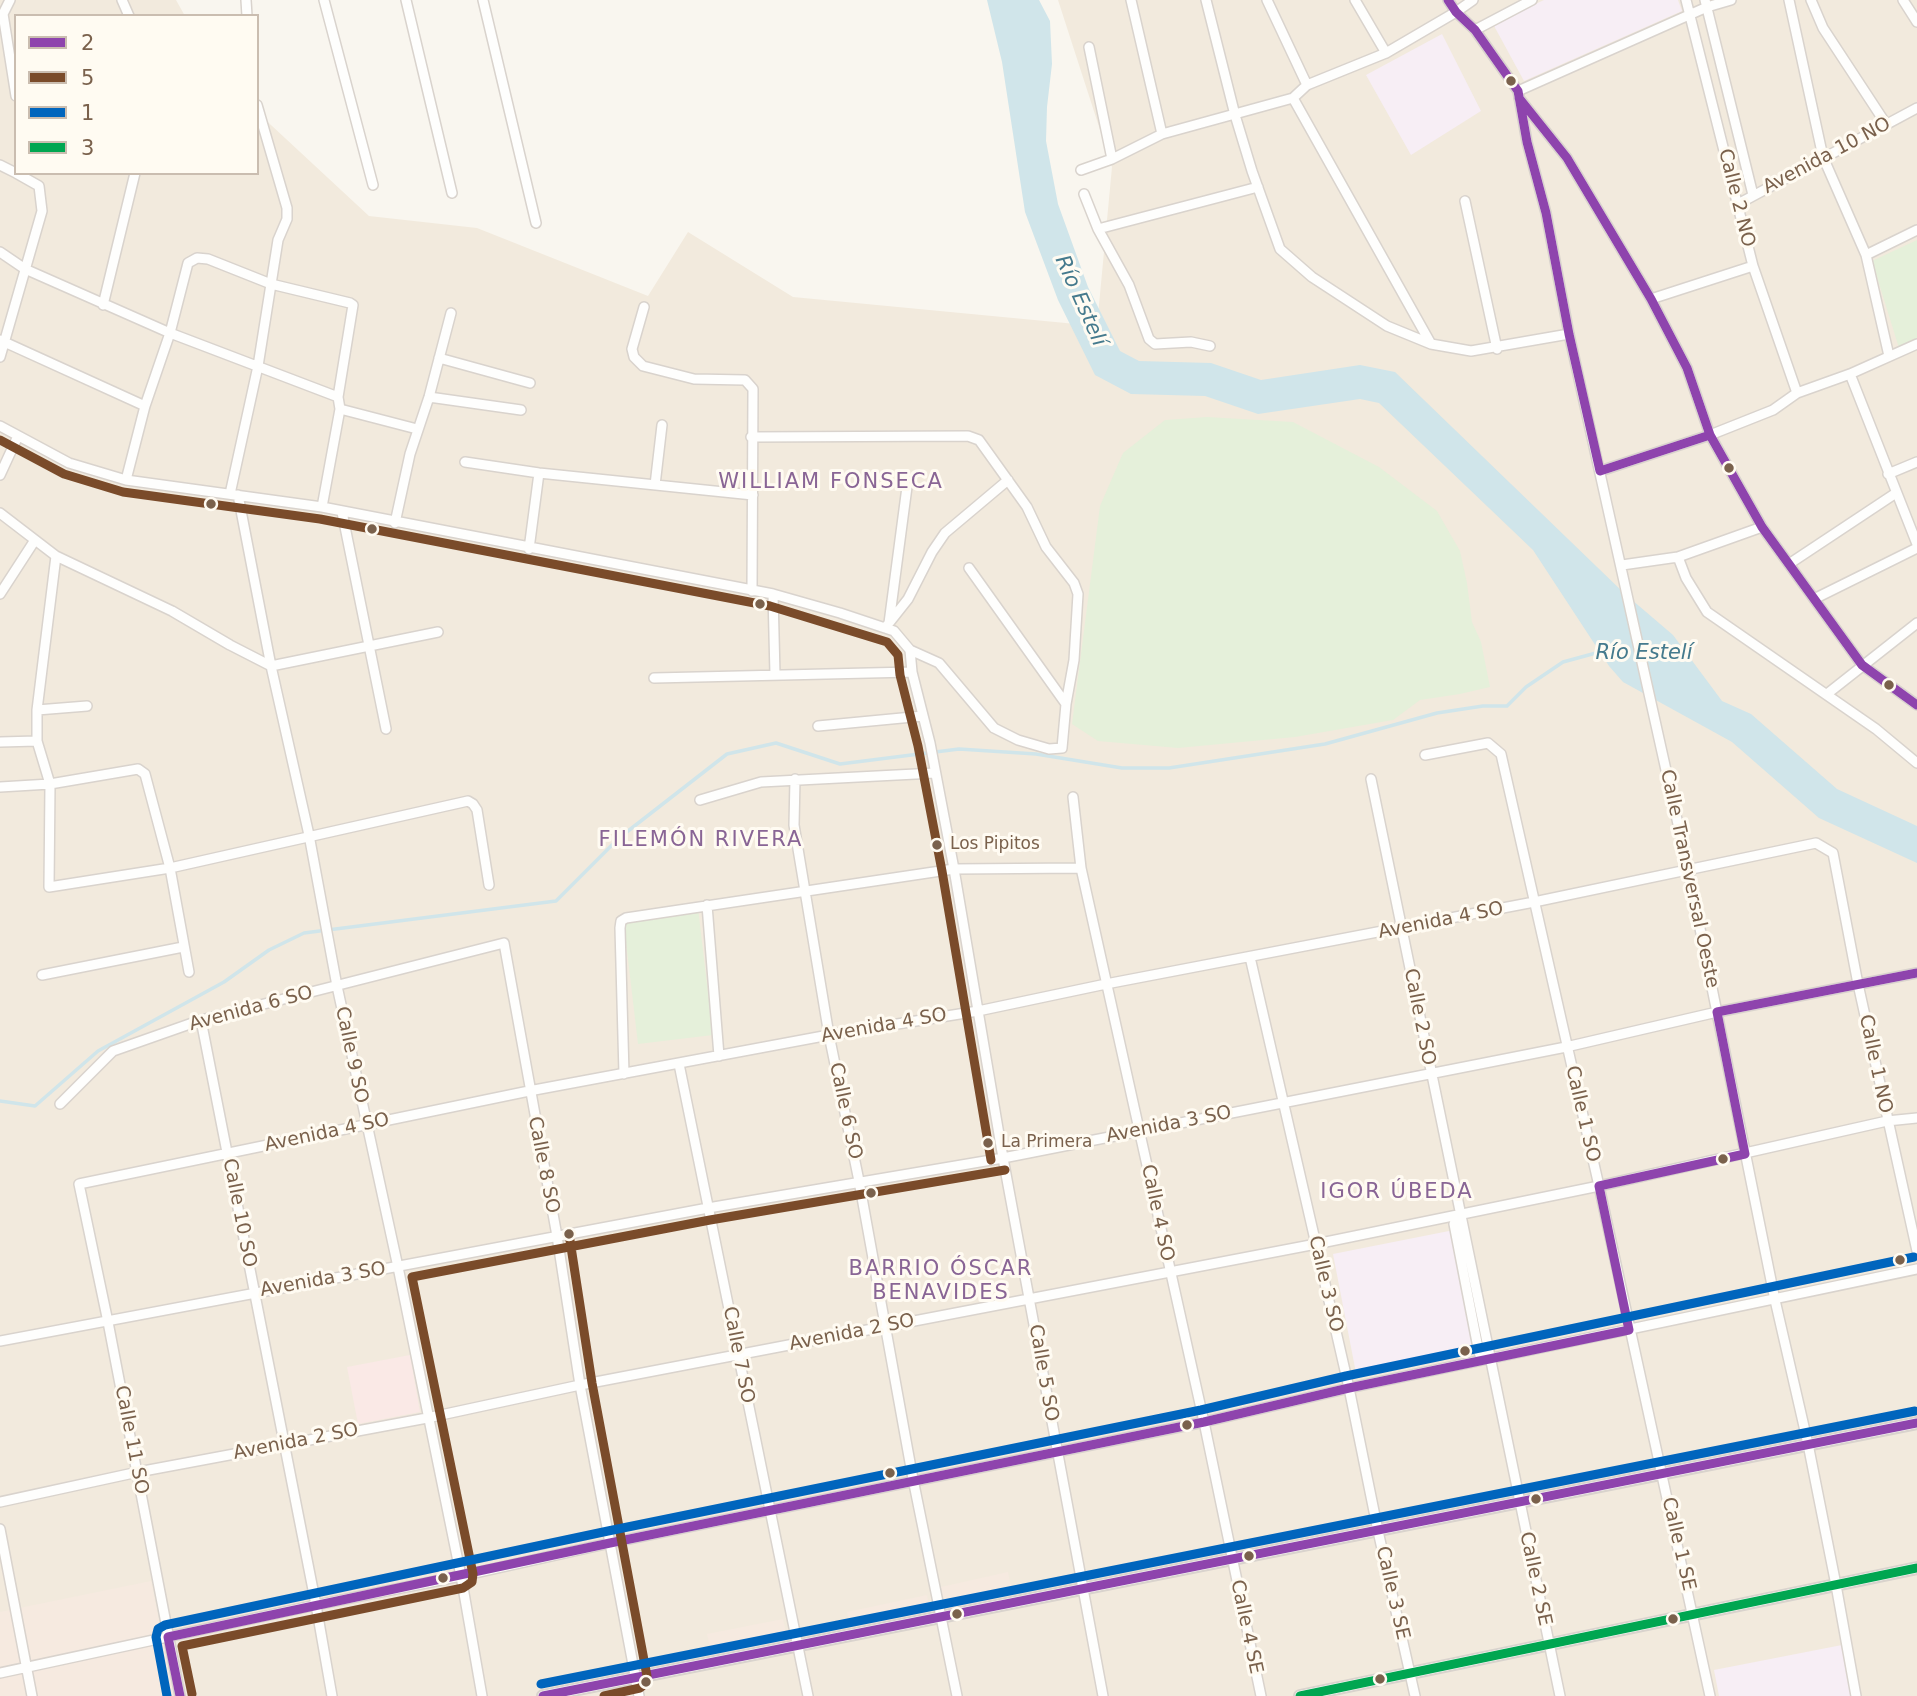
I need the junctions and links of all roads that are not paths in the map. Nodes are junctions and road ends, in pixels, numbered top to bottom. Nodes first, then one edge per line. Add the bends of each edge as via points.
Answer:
1 (10, 0) edge
2 (324, 0) edge
3 (406, 0) edge
4 (483, 0) edge
5 (1131, 0) edge
6 (1206, 0) edge
7 (1267, 0) edge
8 (1355, 0) edge
9 (1448, 0) edge
10 (1472, 0) edge
11 (1532, 0) edge
12 (1686, 0) edge
13 (1731, 0) edge
14 (1789, 0) edge
15 (1811, 0) edge
16 (1903, 0) edge
17 (1706, 4) edge
18 (1456, 12) junction
19 (1690, 15) junction
20 (2, 17) edge
21 (1917, 22) edge
22 (1475, 30) junction
23 (1089, 47) dead end
24 (1386, 53) junction
25 (14, 85) edge
26 (1307, 85) junction
27 (1518, 95) junction
28 (1293, 98) junction
29 (1917, 108) edge
30 (259, 113) edge
31 (1235, 115) junction
32 (1886, 124) junction
33 (1162, 134) junction
34 (1823, 157) junction
35 (1112, 159) junction
36 (1082, 170) dead end
37 (19, 175) edge
38 (135, 175) edge
39 (373, 185) dead end
40 (1258, 187) junction
41 (452, 193) dead end
42 (1084, 194) dead end
43 (1753, 195) junction
44 (1465, 201) dead end
45 (1738, 204) junction
46 (536, 223) dead end
47 (1098, 229) junction
48 (1917, 230) edge
49 (0, 252) edge
50 (1866, 256) junction
51 (1753, 266) junction
52 (25, 270) junction
53 (271, 284) junction
54 (1651, 299) junction
55 (103, 305) junction
56 (644, 307) dead end
57 (451, 313) dead end
58 (170, 334) junction
59 (1569, 334) junction
60 (2, 342) edge
61 (1431, 344) junction
62 (1917, 344) edge
63 (1210, 346) dead end
64 (1497, 348) junction
65 (1889, 356) junction
66 (0, 357) edge
67 (439, 358) junction
68 (258, 366) junction
69 (1850, 373) junction
70 (530, 383) dead end
71 (1797, 393) junction
72 (338, 397) junction
73 (429, 397) junction
74 (145, 406) junction
75 (340, 409) junction
76 (521, 410) dead end
77 (662, 425) dead end
78 (0, 426) edge
79 (417, 429) junction
80 (1710, 435) junction
81 (19, 436) junction
82 (751, 437) junction
83 (465, 461) dead end
84 (1917, 462) edge
85 (1600, 471) junction
86 (539, 473) junction
87 (1888, 474) junction
88 (0, 475) edge
89 (126, 480) junction
90 (1008, 480) junction
91 (655, 485) junction
92 (907, 487) dead end
93 (1896, 493) junction
94 (234, 495) junction
95 (753, 495) junction
96 (321, 507) junction
97 (342, 512) junction
98 (0, 513) edge
99 (396, 523) junction
100 (1762, 527) junction
101 (34, 540) junction
102 (1917, 546) edge
103 (528, 549) junction
104 (56, 556) junction
105 (1678, 557) junction
106 (1789, 564) junction
107 (1622, 567) junction
108 (969, 568) dead end
109 (752, 591) junction
110 (0, 594) edge
111 (773, 594) junction
112 (1814, 599) junction
113 (1917, 623) edge
114 (887, 626) junction
115 (438, 632) dead end
116 (369, 647) junction
117 (910, 650) junction
118 (1863, 665) junction
119 (271, 666) junction
120 (912, 672) junction
121 (775, 675) junction
122 (654, 678) dead end
123 (1827, 694) junction
124 (1066, 704) junction
125 (1917, 705) edge
126 (87, 706) dead end
127 (37, 710) junction
128 (923, 716) junction
129 (818, 726) dead end
130 (386, 729) dead end
131 (37, 741) junction
132 (0, 743) edge
133 (1425, 755) dead end
134 (1917, 763) edge
135 (935, 773) junction
136 (795, 779) junction
137 (1371, 779) dead end
138 (50, 784) junction
139 (0, 787) edge
140 (1073, 797) dead end
141 (700, 800) dead end
142 (309, 835) junction
143 (1816, 843) joint
144 (170, 868) junction
145 (954, 869) junction
146 (1081, 869) junction
147 (1688, 869) junction
148 (489, 885) dead end
149 (804, 892) junction
150 (1534, 902) junction
151 (707, 905) junction
152 (1401, 929) junction
153 (504, 943) joint
154 (183, 947) junction
155 (1250, 957) junction
156 (189, 972) dead end
157 (1917, 973) edge
158 (42, 975) dead end
159 (1106, 984) junction
160 (1858, 985) junction
161 (337, 986) junction
162 (978, 1011) junction
163 (1717, 1012) junction
164 (201, 1020) junction
165 (829, 1035) junction
166 (1566, 1047) junction
167 (719, 1056) junction
168 (679, 1064) junction
169 (1430, 1072) junction
170 (624, 1074) junction
171 (529, 1091) junction
172 (1284, 1102) junction
173 (61, 1104) dead end
174 (1917, 1118) edge
175 (1887, 1121) junction
176 (366, 1125) junction
177 (1139, 1131) junction
178 (228, 1154) junction
179 (1745, 1154) junction
180 (1003, 1158) junction
181 (859, 1181) junction
182 (79, 1184) joint
183 (1599, 1186) junction
184 (708, 1208) junction
185 (1459, 1214) junction
186 (557, 1236) junction
187 (1316, 1244) junction
188 (1917, 1251) edge
189 (398, 1267) junction
190 (1917, 1269) edge
191 (1170, 1273) junction
192 (254, 1293) junction
193 (1030, 1300) junction
194 (1774, 1300) junction
195 (108, 1322) junction
196 (886, 1327) junction
197 (1629, 1330) junction
198 (0, 1341) edge
199 (738, 1356) junction
200 (1489, 1360) junction
201 (580, 1385) junction
202 (1349, 1388) junction
203 (427, 1418) junction
204 (1204, 1422) junction
205 (1917, 1423) edge
206 (284, 1444) junction
207 (1808, 1444) junction
208 (1058, 1451) junction
209 (138, 1472) junction
210 (1662, 1474) junction
211 (913, 1479) junction
212 (0, 1502) edge
213 (1520, 1503) junction
214 (770, 1511) junction
215 (0, 1529) edge
216 (1378, 1531) junction
217 (610, 1543) junction
218 (1231, 1559) junction
219 (1917, 1568) edge
220 (461, 1576) junction
221 (1836, 1585) junction
222 (1082, 1588) junction
223 (316, 1605) junction
224 (1694, 1615) junction
225 (941, 1618) junction
226 (168, 1637) junction
227 (1549, 1644) junction
228 (797, 1647) junction
229 (26, 1667) junction
230 (0, 1673) edge
231 (1410, 1674) junction
232 (635, 1677) junction
233 (32, 1696) edge
234 (180, 1696) edge
235 (332, 1696) edge
236 (482, 1696) edge
237 (543, 1696) edge
238 (639, 1696) edge
239 (808, 1696) edge
240 (957, 1696) edge
241 (1103, 1696) edge
242 (1261, 1696) edge
243 (1300, 1696) edge
244 (1415, 1696) edge
245 (1560, 1696) edge
246 (1710, 1696) edge
247 (1856, 1696) edge

1 - 20 street
2 - 39 street
3 - 41 street
4 - 46 street
5 - 33 street
6 - 31 street
7 - 26 street
8 - 24 street
9 - 18 street
10 - 18 street
11 - 22 street
12 - 19 street, Calle 2 NO
13 - 17 street
14 - 34 street
15 - 32 street via 1823,28
16 - 21 street
17 - 19 street
17 - 43 street
18 - 22 street
18 - 24 street
19 - 27 street
19 - 45 street, Calle 2 NO
20 - 25 street
22 - 27 street
23 - 35 street
24 - 26 street
26 - 28 street
27 - 54 street via 1567,158
27 - 59 street
28 - 31 street
28 - 61 street
29 - 32 street, Avenida 10 NO
30 - 53 street via 288,219 278,240
31 - 33 street
31 - 40 street
32 - 34 street, Avenida 10 NO
33 - 35 street
34 - 43 street, Avenida 10 NO
34 - 50 street
35 - 36 street
37 - 52 street via 39,186 42,211
38 - 55 street
40 - 47 street
40 - 61 street via 1280,249 1312,277 1387,326
42 - 47 street
43 - 45 street, Avenida 10 NO
44 - 64 street
45 - 51 street, Calle 2 NO
47 - 63 street via 1129,285 1152,343
48 - 50 street
49 - 52 street
50 - 65 street
51 - 54 street
51 - 71 street, Calle 2 NO
52 - 55 street
52 - 60 street
53 - 58 street via 197,258 188,264
53 - 68 street
53 - 72 street via 353,305
54 - 80 street via 1687,368
55 - 58 street
56 - 82 street via 632,349 634,357 643,366 694,379 745,380 753,390
57 - 67 street
58 - 68 street
58 - 74 street
59 - 64 street
59 - 85 street
60 - 66 street
60 - 74 street
61 - 64 street via 1471,351
62 - 65 street
65 - 69 street
67 - 70 street
67 - 73 street
68 - 72 street
68 - 94 street
69 - 71 street
69 - 87 street
71 - 80 street via 1773,410
72 - 75 street
73 - 76 street
73 - 79 street
74 - 89 street
75 - 79 street
75 - 96 street
77 - 91 street
78 - 81 street
79 - 99 street
80 - 85 street
80 - 100 street
81 - 88 street
81 - 89 street via 69,463
82 - 90 street via 968,436 979,440
82 - 95 street
83 - 86 street
84 - 87 street
85 - 107 street, Calle Transversal Oeste
86 - 91 street
86 - 103 street
87 - 93 street
89 - 94 street
90 - 114 street via 945,533 908,599
90 - 124 street via 1078,594
91 - 95 street
92 - 114 street
93 - 102 street
93 - 106 street
94 - 96 street
94 - 119 street, Calle 9 SO
95 - 109 street
96 - 97 street
97 - 99 street
97 - 116 street
98 - 101 street
99 - 103 street
100 - 105 street
100 - 106 street
101 - 104 street
101 - 110 street
102 - 112 street
103 - 109 street
104 - 119 street via 172,611
104 - 127 street
105 - 107 street
105 - 123 street via 1707,612
106 - 112 street
107 - 147 street, Calle Transversal Oeste
108 - 124 street
109 - 111 street
111 - 114 street
111 - 121 street
112 - 118 street
113 - 118 street
114 - 117 street
115 - 116 street
116 - 119 street
116 - 130 street
117 - 120 street, Calle 5 SO
117 - 124 street via 939,663 994,728 1018,740 1062,748
118 - 123 street
118 - 125 street
119 - 142 street, Calle 9 SO
120 - 121 street
120 - 128 street, Calle 5 SO
121 - 122 street
123 - 134 street
126 - 127 street
127 - 131 street
128 - 129 street
128 - 135 street, Calle 5 SO
131 - 132 street
131 - 138 street
133 - 150 street, Calle 1 SO via 1488,743 1501,754
135 - 136 street
135 - 145 street, Calle 5 SO
136 - 141 street via 761,782
136 - 149 street, Calle 6 SO via 794,825
137 - 152 street, Calle 2 SO
138 - 139 street
138 - 144 street via 138,768 148,780
138 - 144 street via 49,887
140 - 146 street, Calle 4 SO
142 - 144 street
142 - 148 street via 468,802 477,810
142 - 161 street, Calle 9 SO
143 - 147 street, Avenida 4 SO
143 - 160 street, Calle 1 NO via 1833,853
144 - 154 street
145 - 146 street
145 - 149 street
145 - 162 street, Calle 5 SO
146 - 159 street, Calle 4 SO
147 - 150 street, Avenida 4 SO
147 - 163 street, Calle Transversal Oeste
149 - 151 street
149 - 165 street, Calle 6 SO
150 - 152 street, Avenida 4 SO
150 - 166 street, Calle 1 SO
151 - 167 street
151 - 170 street via 621,921
152 - 155 street, Avenida 4 SO
152 - 169 street, Calle 2 SO
153 - 161 street, Avenida 6 SO
153 - 171 street, Calle 8 SO
154 - 156 street
154 - 158 street
155 - 159 street, Avenida 4 SO
155 - 172 street, Calle 3 SO
157 - 160 street, Avenida 3 SO
159 - 162 street, Avenida 4 SO
159 - 177 street, Calle 4 SO
160 - 163 street, Avenida 3 SO
160 - 175 street, Calle 1 NO
161 - 164 street, Avenida 6 SO
161 - 176 street, Calle 9 SO
162 - 165 street, Avenida 4 SO
162 - 180 street, Calle 5 SO
163 - 166 street, Avenida 3 SO
163 - 179 street, Calle Transversal Oeste
164 - 173 street, Avenida 6 SO via 113,1051
164 - 178 street, Calle 10 SO
165 - 167 street, Avenida 4 SO
165 - 181 street, Calle 6 SO
166 - 169 street, Avenida 3 SO
166 - 183 street, Calle 1 SO
167 - 168 street, Avenida 4 SO
168 - 170 street, Avenida 4 SO
168 - 184 street, Calle 7 SO
169 - 172 street, Avenida 3 SO
169 - 185 street, Calle 2 SO
170 - 171 street, Avenida 4 SO
171 - 176 street, Avenida 4 SO
171 - 186 street, Calle 8 SO
172 - 177 street, Avenida 3 SO
172 - 187 street, Calle 3 SO
174 - 175 street, Avenida 2 SO
175 - 179 street, Avenida 2 SO
175 - 188 street, Calle 1 NO
176 - 178 street, Avenida 4 SO
176 - 189 street, Calle 9 SO
177 - 180 street, Avenida 3 SO
177 - 191 street, Calle 4 SO
178 - 182 street, Avenida 4 SO
178 - 192 street, Calle 10 SO
179 - 183 street, Avenida 2 SO
179 - 194 street, Calle Transversal Oeste
180 - 181 street, Avenida 3 SO
180 - 193 street, Calle 5 SO
181 - 184 street, Avenida 3 SO
181 - 196 street, Calle 6 SO
182 - 195 street, Calle 11 SO
183 - 185 street, Avenida 2 SO
183 - 197 street, Calle 1 SO
184 - 186 street, Avenida 3 SO
184 - 199 street, Calle 7 SO
185 - 187 street, Avenida 2 SO
185 - 200 street, Calle 2 SO
186 - 189 street, Avenida 3 SO
186 - 201 street, Calle 8 SO
187 - 191 street, Avenida 2 SO
187 - 202 street, Calle 3 SO
189 - 192 street, Avenida 3 SO
189 - 203 street, Calle 9 SO
190 - 194 street
191 - 193 street, Avenida 2 SO
191 - 204 street, Calle 4 SO
192 - 195 street, Avenida 3 SO
192 - 206 street, Calle 10 SO
193 - 196 street, Avenida 2 SO
193 - 208 street, Calle 5 SO
194 - 197 street
194 - 207 street, Calle Transversal Oeste
195 - 198 street, Avenida 3 SO
195 - 209 street, Calle 11 SO
196 - 199 street, Avenida 2 SO
196 - 211 street, Calle 6 SO
197 - 200 street
197 - 210 street, Calle 1 SO
199 - 201 street, Avenida 2 SO
199 - 214 street, Calle 7 SO
200 - 202 street
200 - 213 street, Calle 2 SO
201 - 203 street, Avenida 2 SO
201 - 217 street, Calle 8 SO
202 - 204 street
202 - 216 street, Calle 3 SO
203 - 206 street, Avenida 2 SO
203 - 220 street, Calle 9 SO
204 - 208 street
204 - 218 street, Calle 4 SO
205 - 207 street
206 - 209 street, Avenida 2 SO
206 - 223 street, Calle 10 SO
207 - 210 street
207 - 221 street, Calle Transversal Oeste
208 - 211 street
208 - 222 street, Calle 5 SO
209 - 212 street, Avenida 2 SO
209 - 226 street, Calle 11 SO
210 - 213 street
210 - 224 street, Calle 1 SE
211 - 214 street
211 - 225 street, Calle 6 SO
213 - 216 street
213 - 227 street, Calle 2 SE
214 - 217 street
214 - 228 street, Calle 7 SO
215 - 229 street
216 - 218 street
216 - 231 street, Calle 3 SE
217 - 220 street
217 - 232 street, Calle 8 SO
218 - 222 street
218 - 242 street, Calle 4 SE
219 - 221 street
220 - 223 street
220 - 236 street, Calle 9 SO
221 - 224 street
221 - 247 street, Calle Transversal Oeste
222 - 225 street
222 - 241 street, Calle 5 SO
223 - 226 street
223 - 235 street, Calle 10 SO
224 - 227 street
224 - 246 street, Calle 1 SE
225 - 228 street
225 - 240 street, Calle 6 SO
226 - 229 street
226 - 234 street, Calle 11 SO
227 - 231 street
227 - 245 street, Calle 2 SE
228 - 232 street
228 - 239 street, Calle 7 SO
229 - 230 street
229 - 233 street
231 - 243 street
231 - 244 street, Calle 3 SE
232 - 237 street
232 - 238 street, Calle 8 SO

